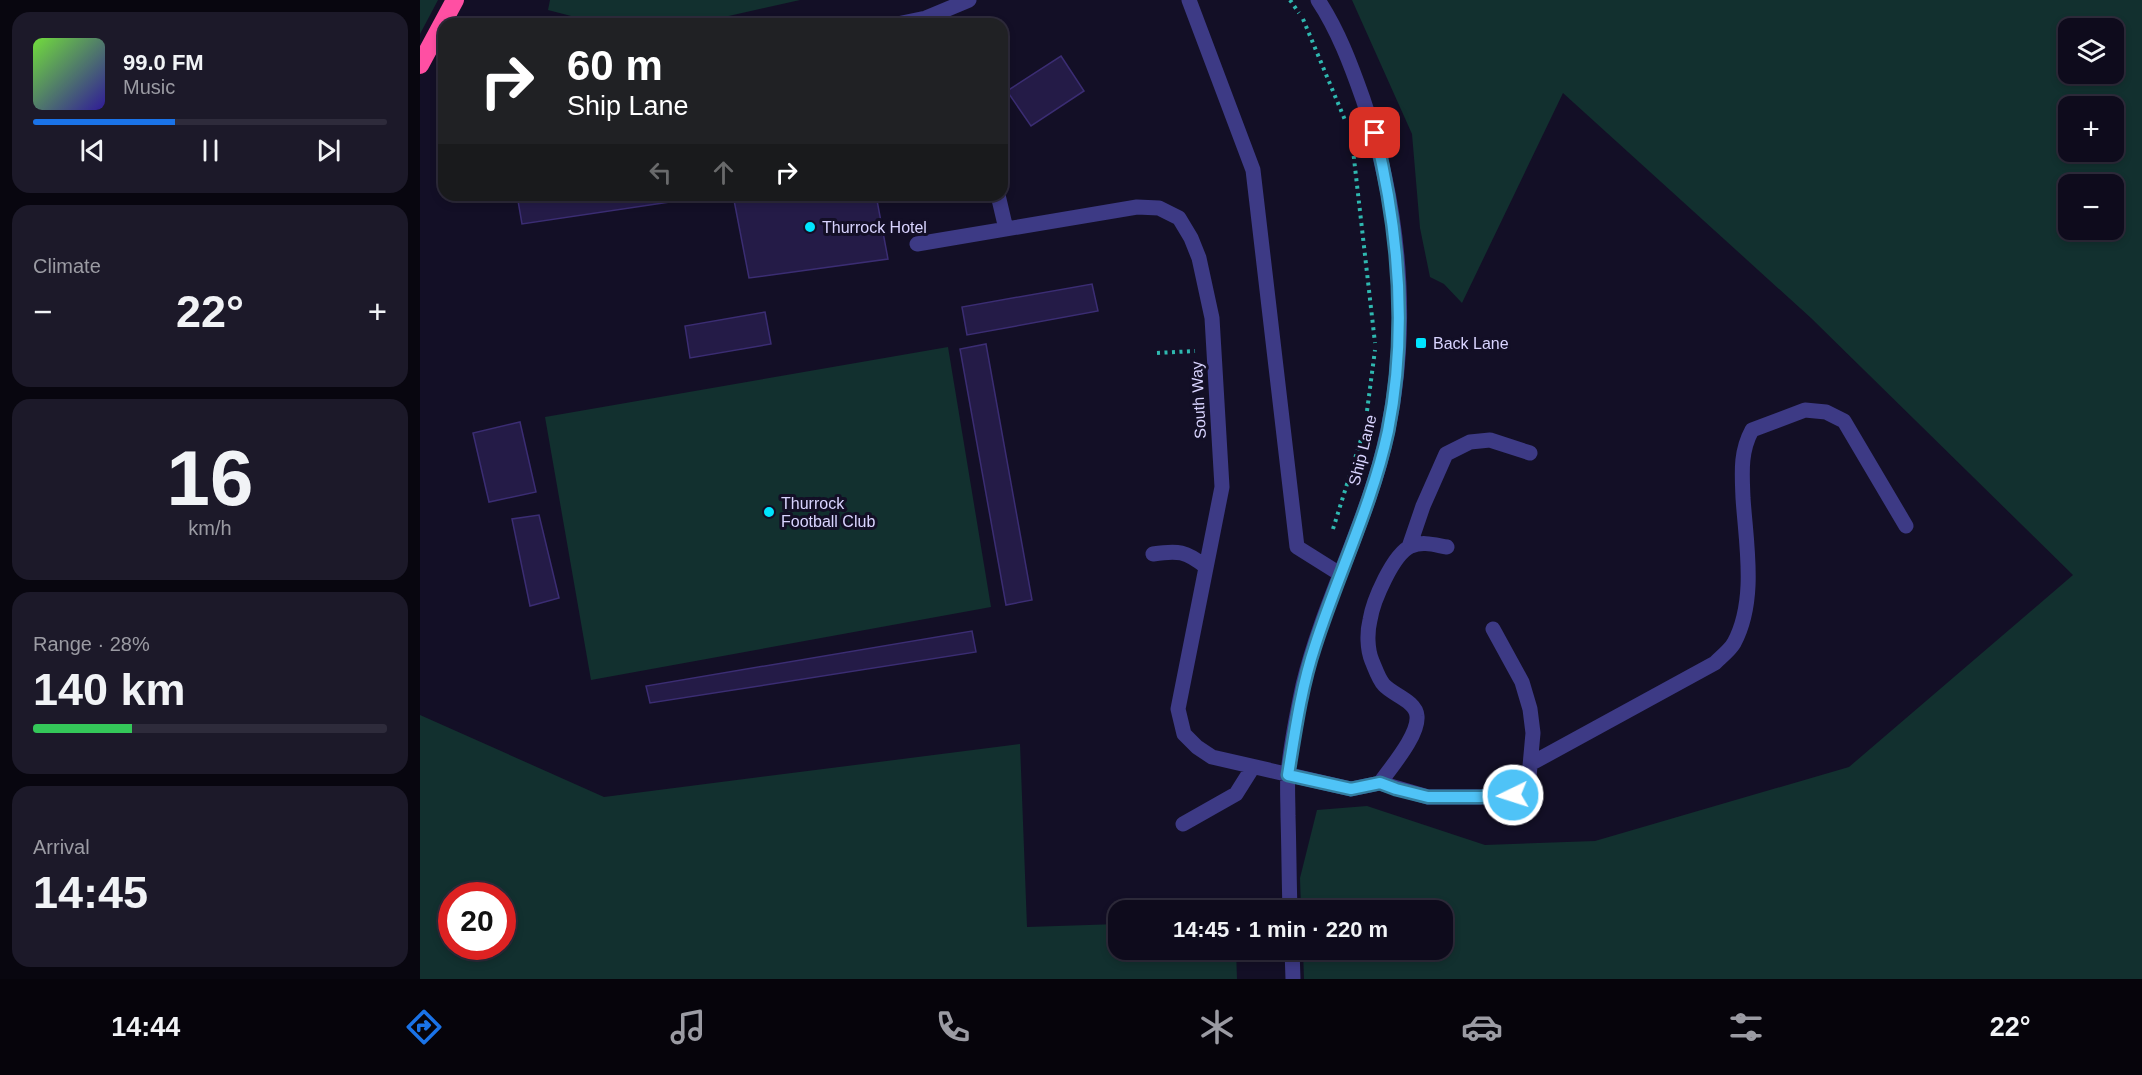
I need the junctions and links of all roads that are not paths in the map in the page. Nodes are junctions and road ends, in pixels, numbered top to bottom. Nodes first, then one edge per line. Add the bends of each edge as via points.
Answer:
1 (455, 0) edge
2 (969, 0) edge
3 (1189, 0) edge
4 (1318, 0) edge
5 (445, 18) edge
6 (926, 18) edge
7 (438, 32) edge
8 (420, 65) edge
9 (999, 201) edge
10 (1006, 229) junction
11 (917, 244) dead end
12 (1530, 453) dead end
13 (1905, 526) dead end
14 (1409, 547) junction
15 (1447, 548) dead end
16 (1152, 554) dead end
17 (1206, 567) junction
18 (1340, 574) junction
19 (1493, 629) dead end
20 (1532, 763) junction
21 (1253, 767) junction
22 (1288, 775) junction
23 (1380, 783) junction
24 (1184, 824) dead end
25 (1290, 900) edge
26 (1292, 960) edge
27 (1293, 979) edge

1 - 5 highway
2 - 6 street
3 - 18 street via 1253,170 1297,547
4 - 18 street, Ship Lane via 1353,71 1375,133 1387,181 1400,284 1396,377 1388,429 1373,485
7 - 8 highway
9 - 10 street
10 - 11 street, South Way
10 - 17 street, South Way via 1137,207 1159,208 1179,218 1191,238 1212,318 1221,487
12 - 14 street via 1490,440 1470,441 1446,454
13 - 20 street via 1844,421 1826,412 1805,410 1752,430 1741,464 1748,578 1744,615 1733,644 1716,663
14 - 15 street via 1420,543
14 - 23 street via 1395,561 1384,583 1368,634 1371,659 1384,685 1417,713 1411,736
16 - 17 street via 1175,551 1191,555
17 - 21 street, South Way via 1178,709 1184,734 1197,747 1212,757
18 - 22 street, Ship Lane via 1303,686
19 - 20 street via 1522,682 1533,733
20 - 23 street via 1529,777 1513,795 1428,797
21 - 22 street, South Way
21 - 24 street via 1236,794
22 - 23 street, South Way via 1351,789
22 - 25 street, Ship Lane
26 - 27 street

